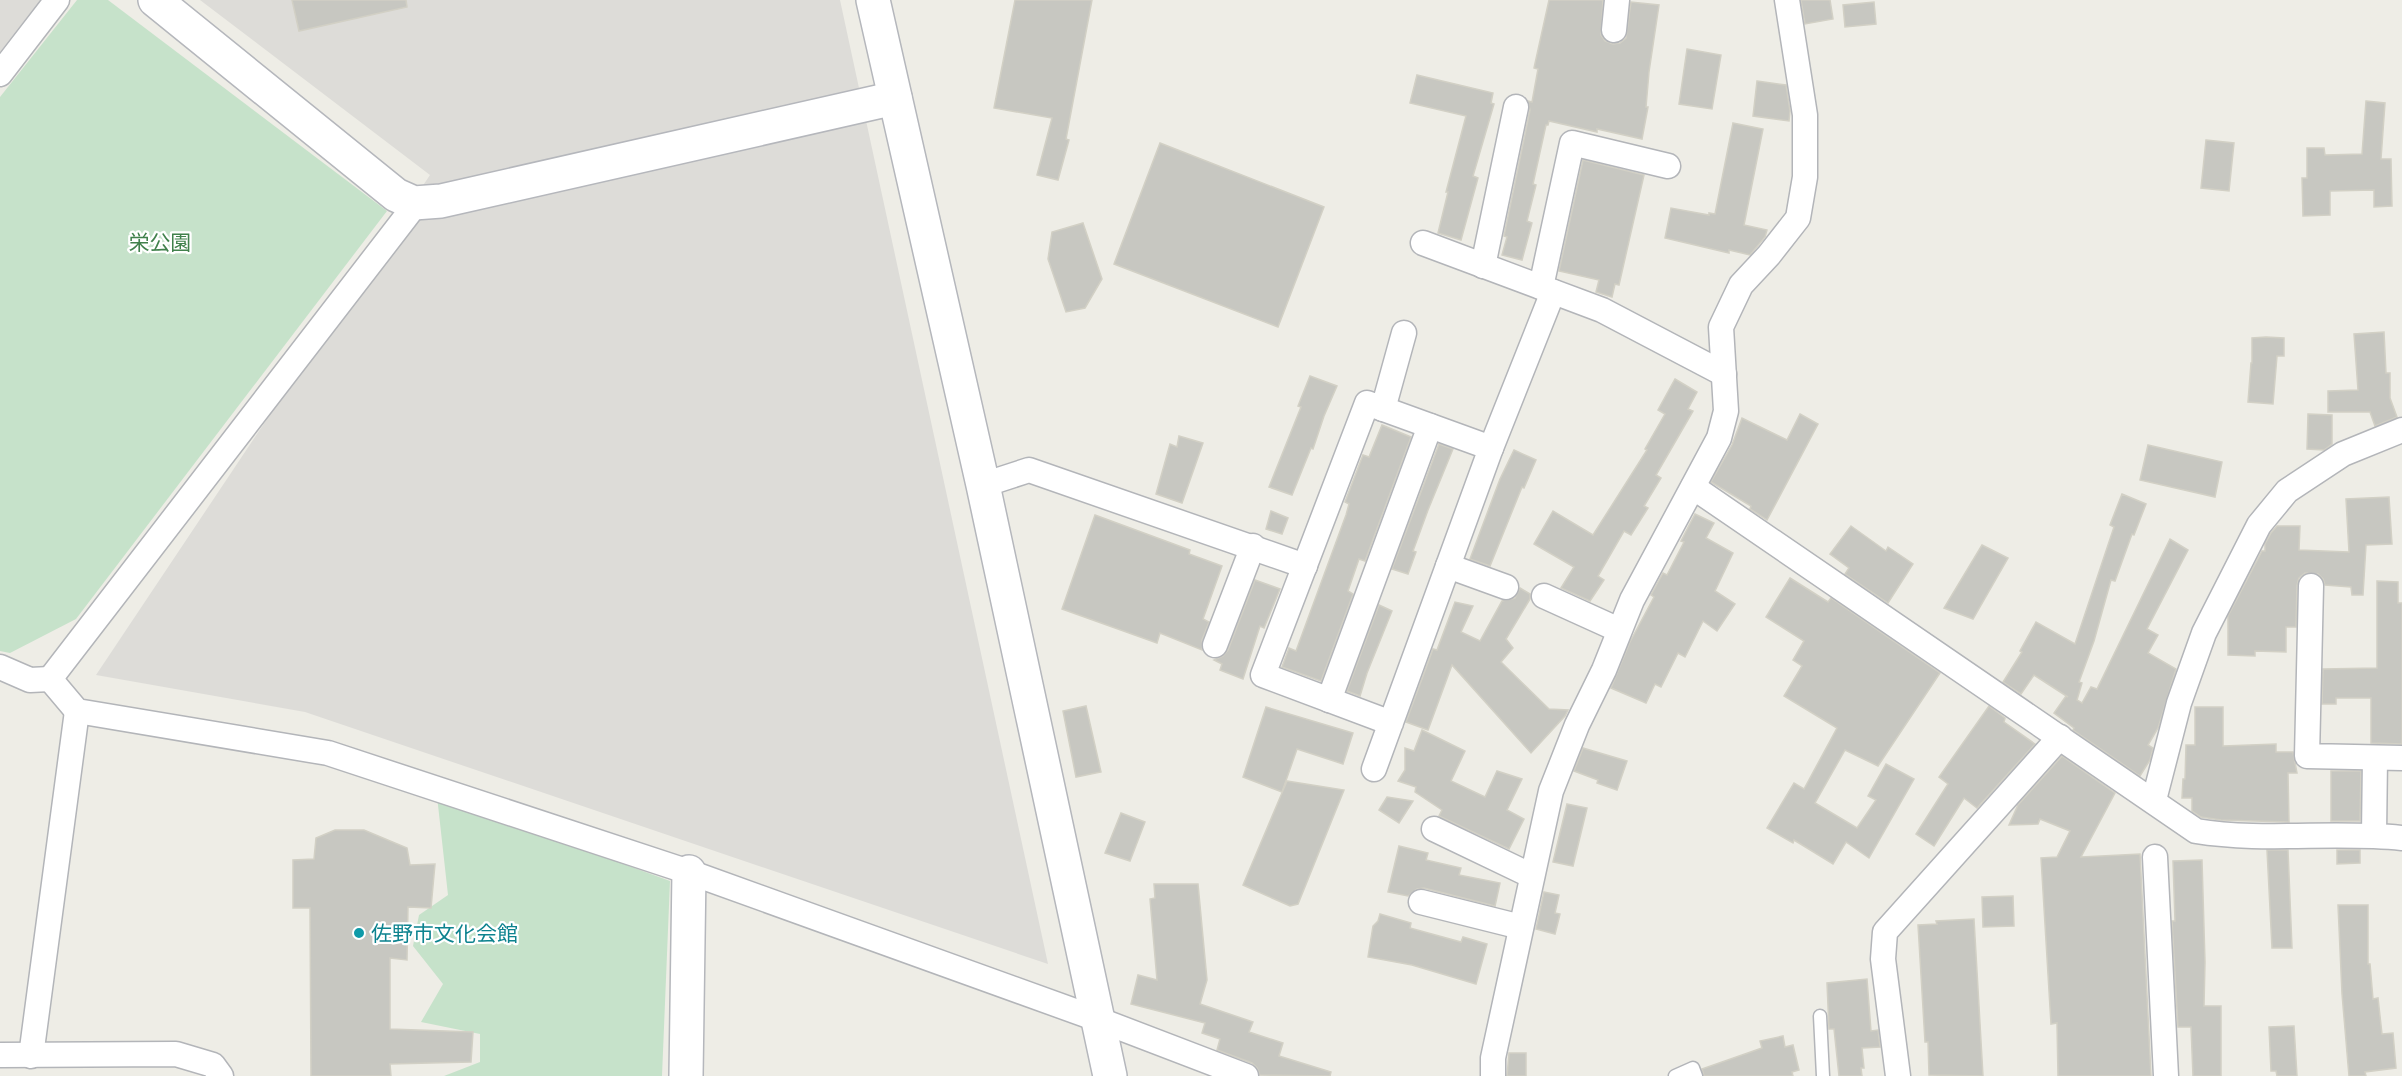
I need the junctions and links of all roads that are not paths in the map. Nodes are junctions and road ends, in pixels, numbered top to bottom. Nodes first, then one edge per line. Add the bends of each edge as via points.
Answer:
1 (57, 0) edge
2 (155, 0) edge
3 (873, 0) edge
4 (1617, 0) edge
5 (1787, 0) edge
6 (1614, 30) dead end
7 (0, 74) edge
8 (895, 98) junction
9 (1516, 107) dead end
10 (1668, 166) dead end
11 (414, 203) junction
12 (1423, 243) dead end
13 (1483, 266) junction
14 (1547, 290) junction
15 (1404, 333) dead end
16 (1724, 374) junction
17 (1383, 409) junction
18 (1430, 426) junction
19 (2402, 430) edge
20 (1491, 448) junction
21 (983, 485) junction
22 (1693, 487) junction
23 (1253, 546) junction
24 (1305, 566) junction
25 (1448, 566) junction
26 (2311, 586) dead end
27 (1506, 587) dead end
28 (1544, 596) dead end
29 (1619, 630) junction
30 (1215, 645) dead end
31 (0, 667) edge
32 (50, 679) junction
33 (1329, 700) junction
34 (76, 711) junction
35 (1391, 723) junction
36 (2060, 737) junction
37 (2374, 758) junction
38 (2402, 759) edge
39 (1374, 769) dead end
40 (2154, 800) junction
41 (1434, 829) dead end
42 (2374, 836) junction
43 (2402, 838) edge
44 (2155, 857) dead end
45 (688, 872) junction
46 (1532, 876) junction
47 (1421, 903) dead end
48 (1521, 927) junction
49 (1820, 1016) dead end
50 (1097, 1019) junction
51 (0, 1055) edge
52 (31, 1056) junction
53 (1242, 1075) edge
54 (220, 1076) edge
55 (686, 1076) edge
56 (1110, 1076) edge
57 (1493, 1076) edge
58 (1675, 1076) edge
59 (1695, 1076) edge
60 (1823, 1076) edge
61 (1898, 1076) edge
62 (2166, 1076) edge

1 - 7 street
2 - 11 street via 396,195
3 - 8 street
4 - 6 street
5 - 16 street via 1805,115 1805,177 1798,218 1741,285 1721,327
8 - 11 street via 452,199
8 - 21 street
9 - 13 street
10 - 14 street via 1572,143
11 - 32 street
12 - 13 street
13 - 14 street
14 - 16 street via 1602,310
14 - 20 street
15 - 17 street
16 - 22 street via 1725,411 1719,438
17 - 18 street
17 - 24 street via 1367,403
18 - 20 street
18 - 33 street
19 - 40 street via 2333,460 2287,491 2259,525 2205,633 2179,703
20 - 25 street
21 - 23 street via 1029,470
21 - 50 street
22 - 29 street
22 - 36 street
23 - 24 street
23 - 30 street
24 - 33 street via 1263,675
25 - 27 street
25 - 35 street
26 - 37 street via 2307,756
28 - 29 street
29 - 46 street via 1551,791
31 - 32 street via 30,680
32 - 34 street
33 - 35 street
34 - 45 street via 328,753
34 - 52 street
35 - 39 street
36 - 40 street
36 - 61 street via 1885,932 1883,959
37 - 38 street
37 - 42 street
40 - 42 street via 2196,831 2227,836
41 - 46 street
42 - 43 street
44 - 62 street
45 - 50 street
45 - 55 street
46 - 48 street
47 - 48 street
48 - 57 street via 1493,1058
49 - 60 lane
50 - 53 street
50 - 56 street
51 - 52 street
52 - 54 street via 176,1054 213,1065
58 - 59 lane via 1693,1068

